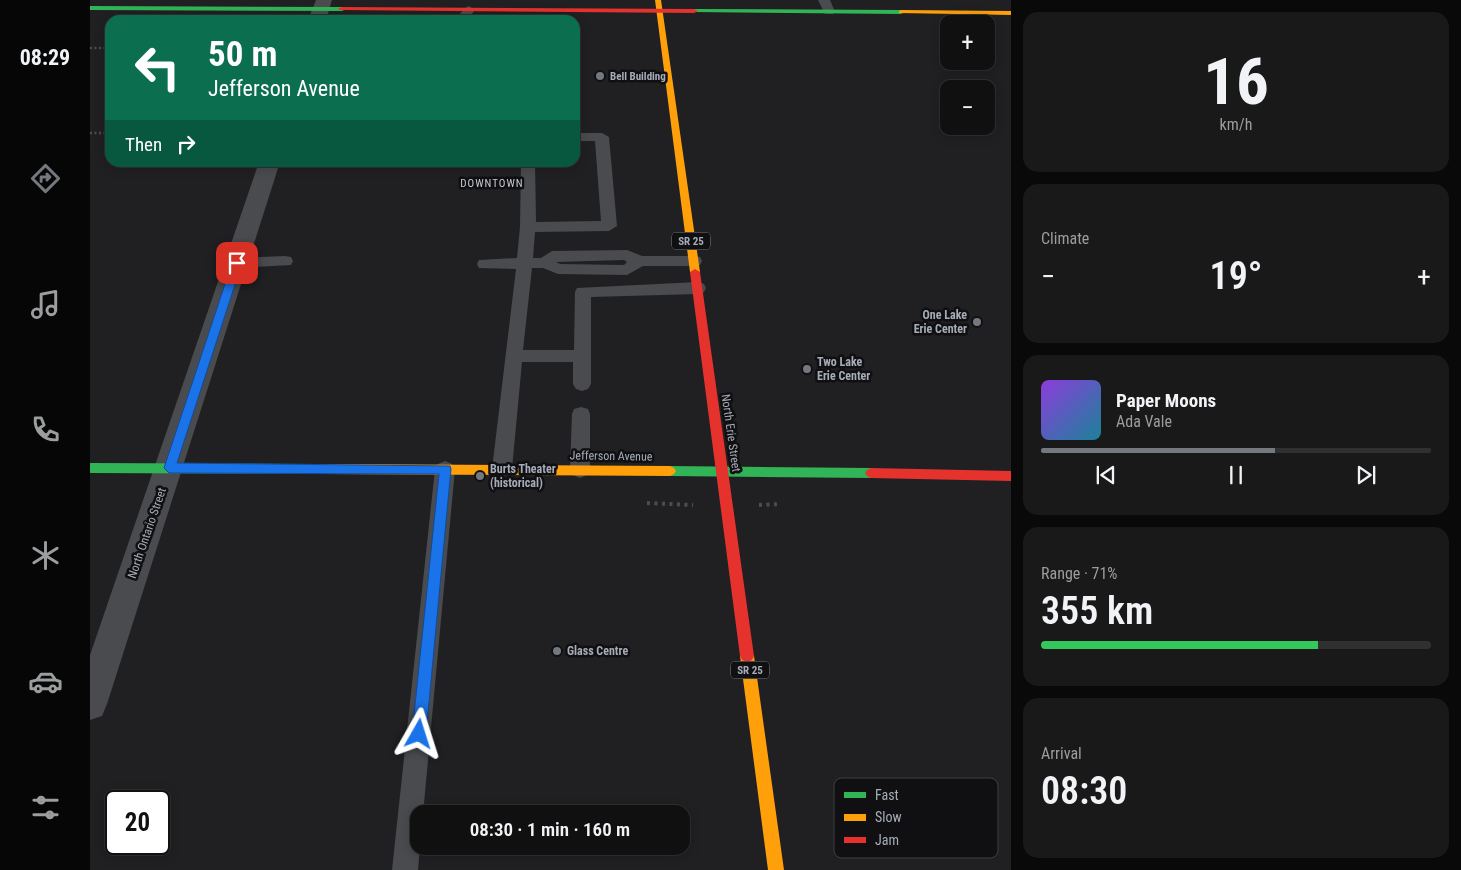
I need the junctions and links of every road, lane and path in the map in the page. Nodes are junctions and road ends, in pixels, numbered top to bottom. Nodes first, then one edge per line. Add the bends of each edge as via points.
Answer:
1 (824, 0) edge
2 (991, 0) edge
3 (659, 6) edge
4 (90, 8) edge
5 (321, 9) edge
6 (469, 10) junction
7 (828, 12) junction
8 (998, 13) junction
9 (1011, 13) edge
10 (465, 15) edge
11 (1006, 26) dead end
12 (90, 48) edge
13 (105, 48) edge
14 (90, 133) edge
15 (105, 133) edge
16 (580, 137) edge
17 (268, 167) edge
18 (528, 167) edge
19 (528, 227) junction
20 (694, 260) junction
21 (285, 262) dead end
22 (237, 263) junction
23 (485, 264) dead end
24 (524, 264) junction
25 (698, 288) junction
26 (514, 356) junction
27 (582, 356) junction
28 (582, 384) dead end
29 (581, 414) dead end
30 (90, 468) edge
31 (169, 468) junction
32 (445, 469) junction
33 (502, 469) junction
34 (580, 470) junction
35 (723, 470) junction
36 (1011, 476) edge
37 (90, 704) edge
38 (405, 870) edge
39 (776, 870) edge

1 - 7 lane
2 - 8 street
3 - 6 street
3 - 7 street
3 - 20 street, North Erie Street / SR 25
4 - 5 street
5 - 6 street
6 - 10 lane
7 - 8 street
8 - 9 street
8 - 11 street
12 - 13 path
14 - 15 path
16 - 19 lane via 602,137 609,226
17 - 22 street, North Ontario Street
18 - 19 lane
19 - 24 lane
20 - 24 lane via 639,261 627,270 558,269 545,263
20 - 25 street, North Erie Street / SR 25
21 - 22 lane
22 - 31 street, North Ontario Street
23 - 24 lane
24 - 26 lane
25 - 27 lane via 583,292
25 - 35 street, North Erie Street / SR 25
26 - 27 lane
26 - 33 lane
27 - 28 lane
29 - 34 lane
30 - 31 street, Jefferson Avenue
31 - 32 street, Jefferson Avenue
31 - 37 street, North Ontario Street
32 - 33 street, Jefferson Avenue
32 - 38 lane
33 - 34 street, Jefferson Avenue
34 - 35 street, Jefferson Avenue
35 - 36 street, Jefferson Avenue
35 - 39 street, North Erie Street / SR 25

